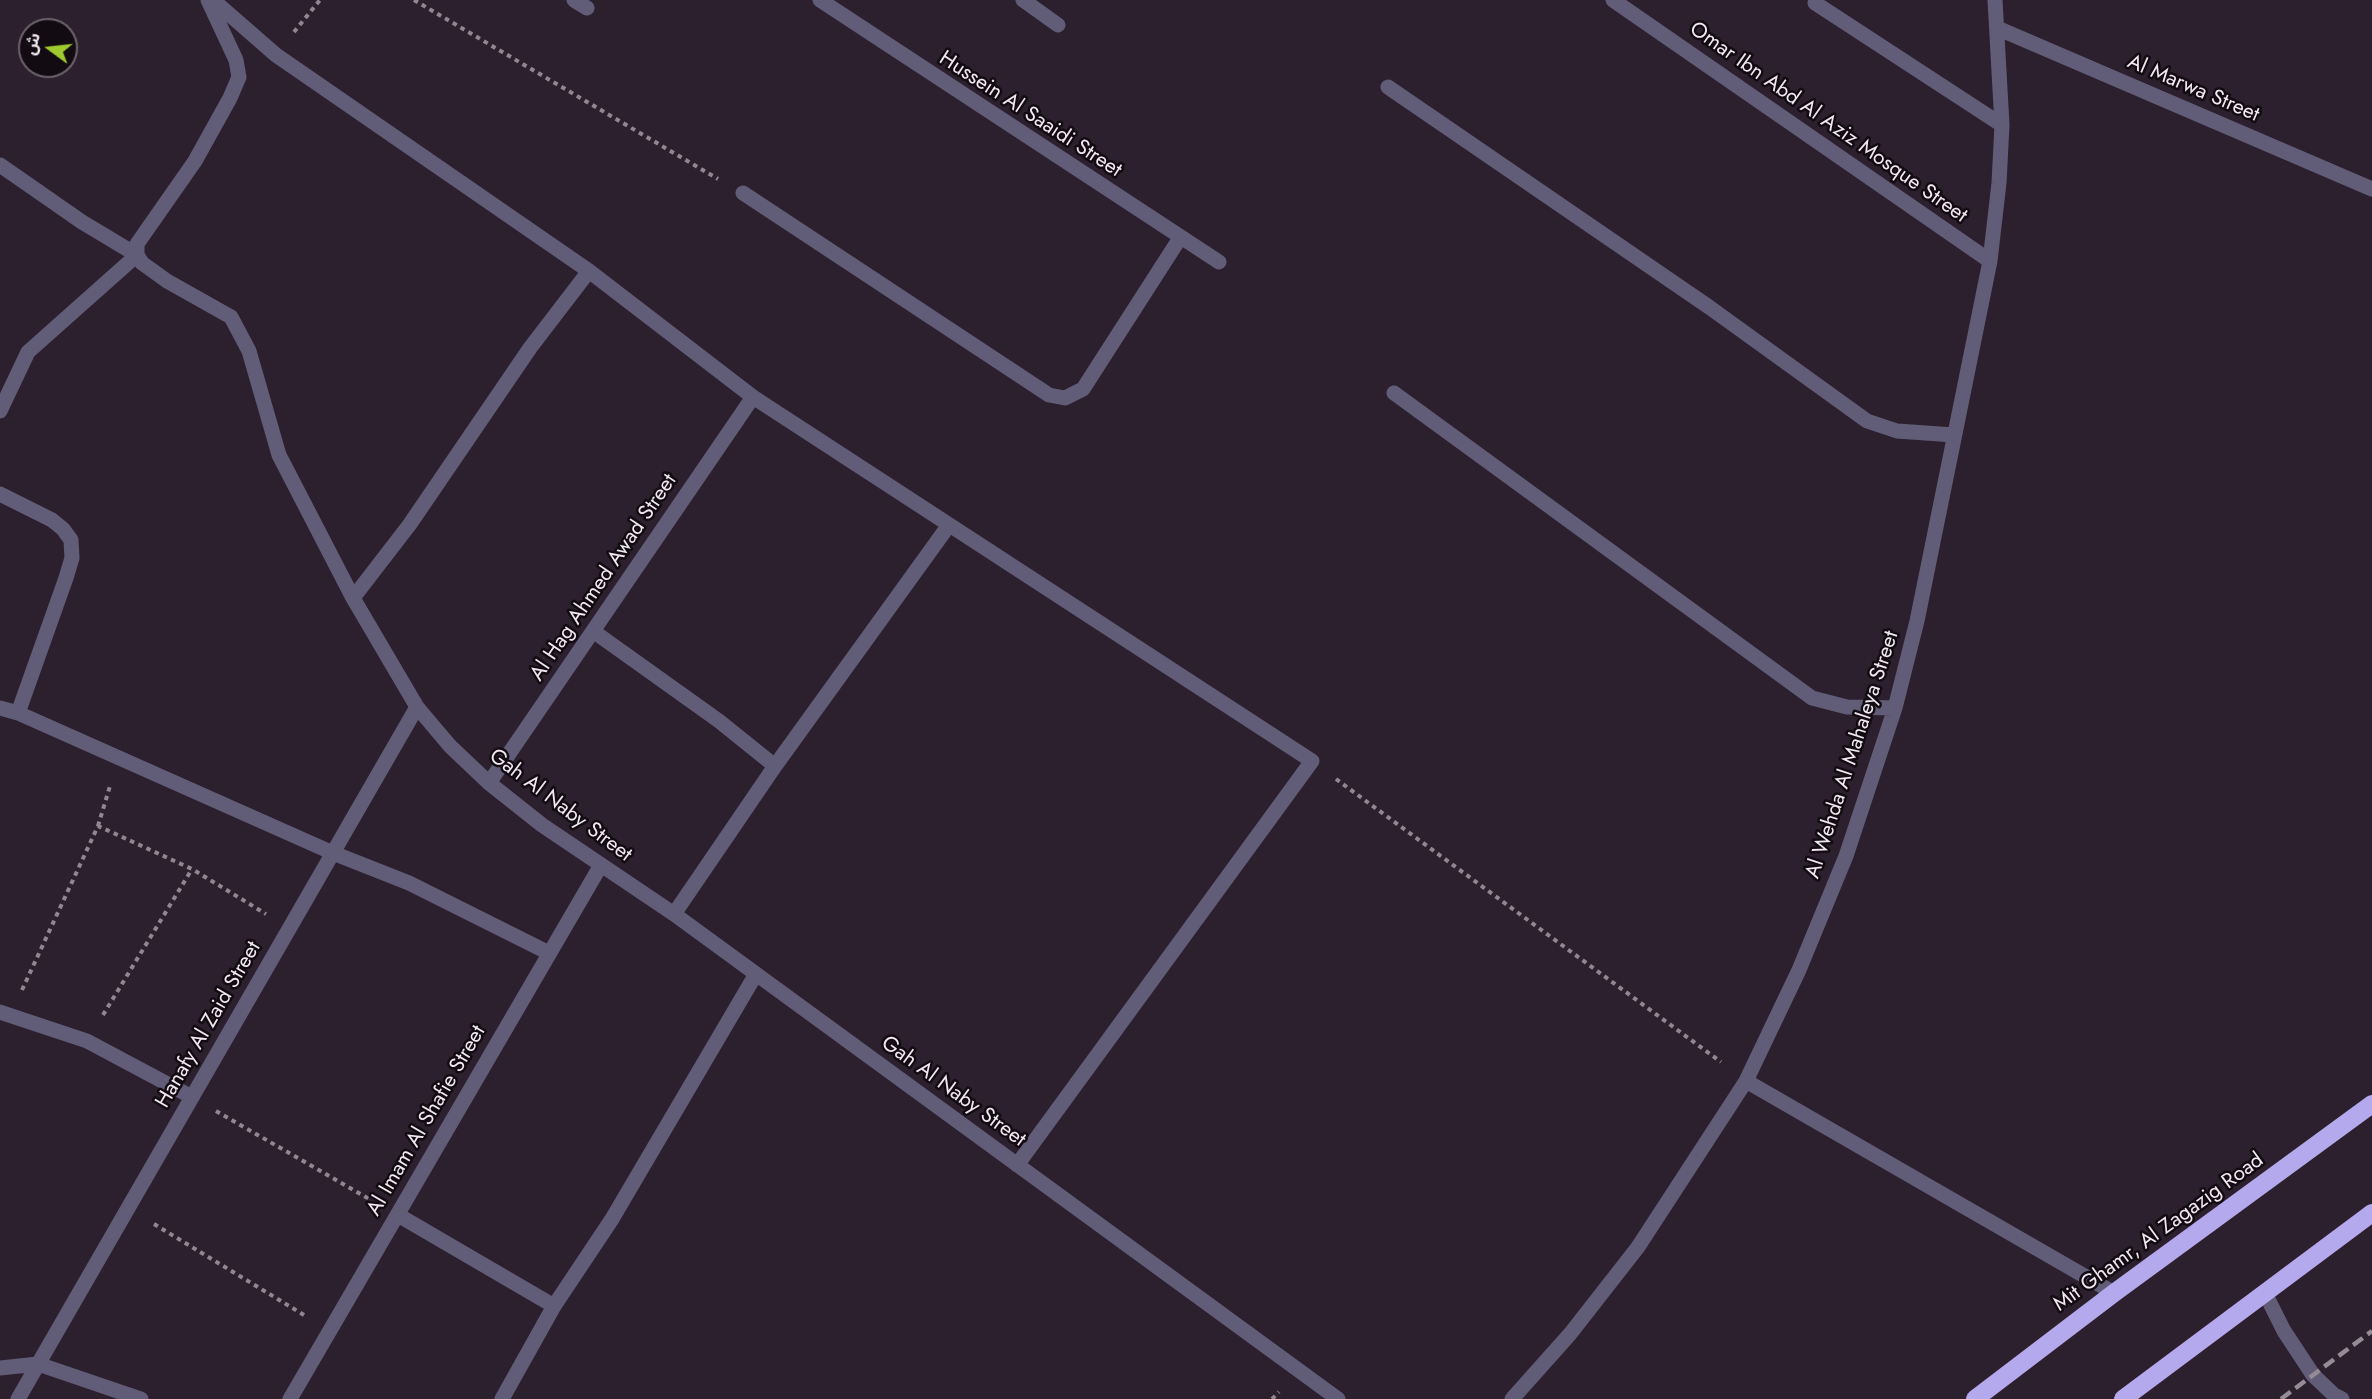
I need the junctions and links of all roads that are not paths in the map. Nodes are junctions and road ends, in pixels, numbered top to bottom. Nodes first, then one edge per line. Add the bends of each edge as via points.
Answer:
1 (208, 0) edge
2 (213, 0) edge
3 (820, 0) edge
4 (1023, 0) edge
5 (1613, 0) edge
6 (1995, 0) edge
7 (1815, 3) dead end
8 (1058, 25) dead end
9 (1997, 28) junction
10 (1388, 87) dead end
11 (2002, 125) junction
12 (0, 165) edge
13 (2372, 189) edge
14 (743, 194) road end
15 (1180, 238) junction
16 (136, 255) junction
17 (1990, 261) junction
18 (1219, 262) dead end
19 (590, 271) junction
20 (1394, 393) dead end
21 (753, 397) junction
22 (0, 411) edge
23 (1954, 435) junction
24 (0, 494) edge
25 (949, 525) junction
26 (353, 598) junction
27 (593, 631) junction
28 (417, 707) junction
29 (0, 708) edge
30 (1894, 708) junction
31 (18, 712) junction
32 (775, 766) junction
33 (489, 783) junction
34 (333, 852) junction
35 (601, 865) junction
36 (674, 914) junction
37 (549, 953) junction
38 (756, 974) junction
39 (5, 1014) edge
40 (1746, 1081) junction
41 (192, 1097) junction
42 (2372, 1104) edge
43 (1017, 1165) junction
44 (2372, 1213) edge
45 (398, 1215) junction
46 (2114, 1293) junction
47 (2265, 1293) junction
48 (554, 1306) junction
49 (38, 1364) junction
50 (0, 1368) edge
51 (18, 1399) edge
52 (141, 1399) edge
53 (290, 1399) edge
54 (502, 1399) edge
55 (1338, 1399) edge
56 (1512, 1399) edge
57 (1975, 1399) edge
58 (2123, 1399) edge
59 (2342, 1399) edge

1 - 16 street via 236,60 239,77 195,161 137,244
2 - 19 street via 276,55
3 - 15 street, Hussein Al Saaidi Street
4 - 8 street
5 - 17 street, Omar Ibn Abd Al Aziz Mosque Street
6 - 9 street, Al Wehda Al Mahaleya Street
7 - 11 street
9 - 11 street, Al Wehda Al Mahaleya Street
9 - 13 street, Al Marwa Street
10 - 23 street via 1709,307 1867,421 1897,431
11 - 17 street, Al Wehda Al Mahaleya Street via 2000,183
12 - 16 street
14 - 15 street via 1049,394 1065,398 1083,389
15 - 18 street, Hussein Al Saaidi Street
16 - 22 street via 28,352
16 - 26 street, Gah Al Naby Street via 167,281 231,317 249,351 279,454
17 - 23 street, Al Wehda Al Mahaleya Street
19 - 21 street
19 - 26 street via 530,348 410,524
20 - 30 street via 1812,698 1847,707
21 - 25 street
21 - 27 street, Al Hag Ahmed Awad Street
23 - 30 street, Al Wehda Al Mahaleya Street via 1917,621
24 - 31 street via 52,520 71,540 72,558 66,578
25 - 32 street
25 - 43 street via 1312,761
26 - 28 street, Gah Al Naby Street
27 - 32 street
27 - 33 street, Al Hag Ahmed Awad Street
28 - 33 street, Gah Al Naby Street
28 - 34 street, Hanafy Al Zaid Street
29 - 31 street
30 - 40 street, Al Wehda Al Mahaleya Street via 1846,856 1800,970
31 - 34 street
32 - 36 street
33 - 35 street, Gah Al Naby Street
34 - 37 street via 409,883
34 - 41 street, Hanafy Al Zaid Street
35 - 36 street, Gah Al Naby Street
35 - 37 street, Al Imam Al Shafie Street
36 - 38 street, Gah Al Naby Street
37 - 45 street, Al Imam Al Shafie Street
38 - 43 street, Gah Al Naby Street
38 - 48 street via 612,1219
39 - 41 street via 87,1041
40 - 46 street
40 - 56 street, Al Wehda Al Mahaleya Street via 1638,1247 1570,1334
41 - 49 street, Hanafy Al Zaid Street
42 - 46 highway, Mit Ghamr, Al Zagazig Road
43 - 55 street, Gah Al Naby Street
44 - 47 highway
45 - 48 street
45 - 53 street, Al Imam Al Shafie Street
46 - 57 highway, Mit Ghamr, Al Zagazig Road
47 - 58 highway
47 - 59 street via 2313,1375
48 - 54 street
49 - 50 street
49 - 51 street, Hanafy Al Zaid Street
49 - 52 street

